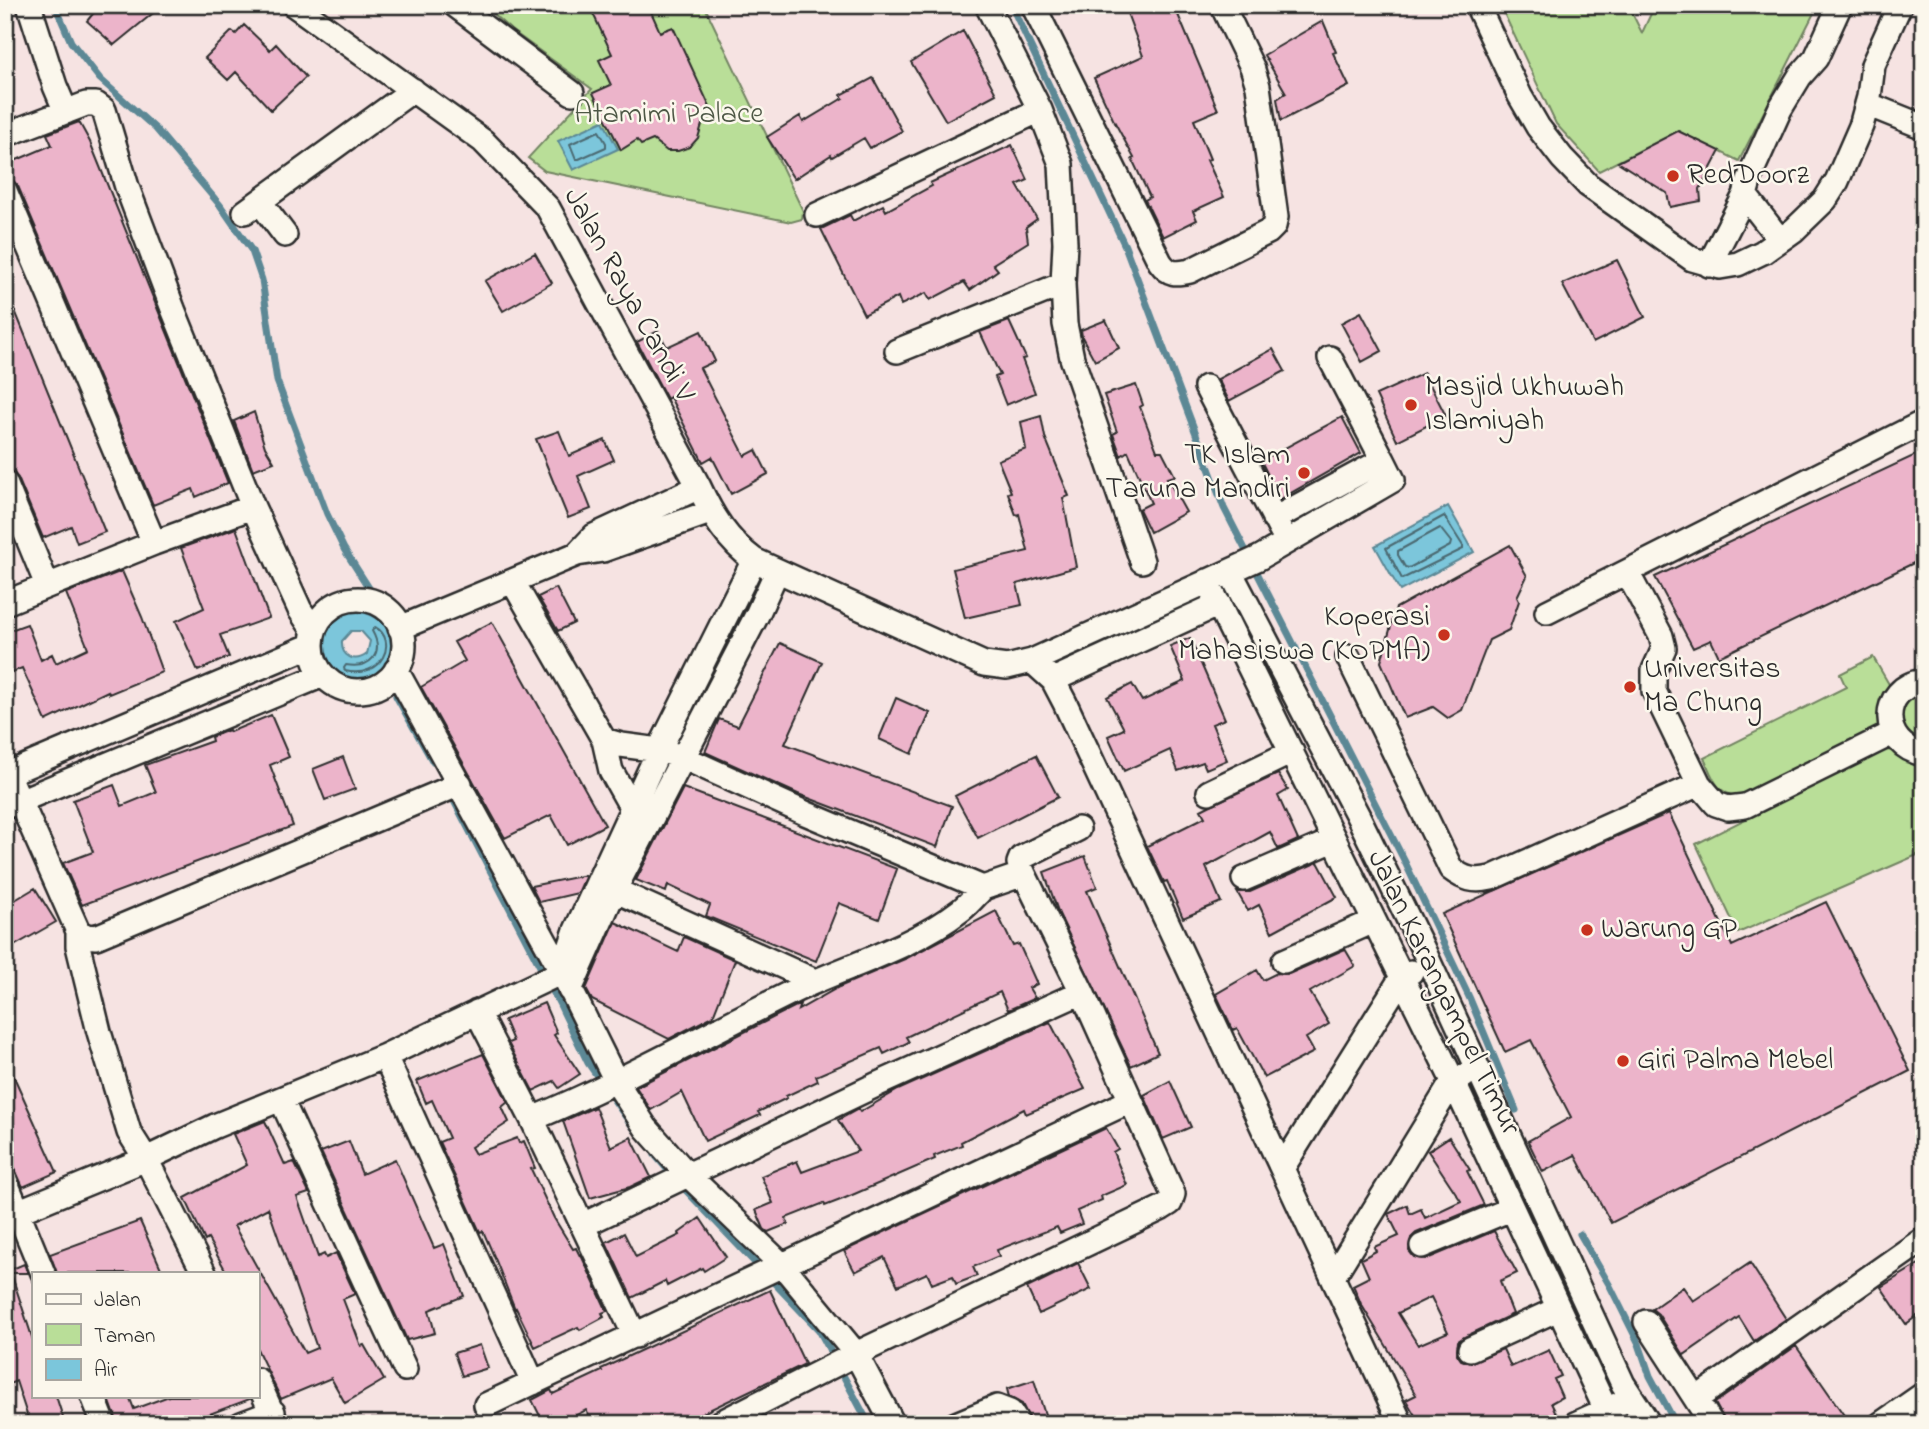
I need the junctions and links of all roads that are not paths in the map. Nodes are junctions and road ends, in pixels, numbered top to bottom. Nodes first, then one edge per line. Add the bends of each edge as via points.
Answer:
1 (29, 5) edge
2 (294, 5) edge
3 (455, 5) edge
4 (987, 5) edge
5 (1033, 5) edge
6 (1222, 5) edge
7 (1477, 5) edge
8 (1840, 5) edge
9 (1900, 5) edge
10 (413, 90) junction
11 (572, 93) dead end
12 (1867, 104) junction
13 (1040, 110) junction
14 (66, 112) junction
15 (1924, 127) edge
16 (5, 135) edge
17 (5, 191) edge
18 (1745, 195) junction
19 (817, 215) dead end
20 (285, 235) dead end
21 (1780, 240) junction
22 (1709, 265) junction
23 (1063, 284) junction
24 (897, 351) dead end
25 (1330, 358) dead end
26 (1206, 387) dead end
27 (1924, 422) edge
28 (1383, 460) junction
29 (5, 483) edge
30 (699, 487) junction
31 (253, 507) junction
32 (710, 512) junction
33 (1274, 519) junction
34 (1286, 540) junction
35 (154, 543) junction
36 (577, 554) junction
37 (745, 554) junction
38 (1142, 561) dead end
39 (1232, 570) junction
40 (777, 571) junction
41 (1627, 572) junction
42 (513, 582) junction
43 (47, 585) junction
44 (5, 603) edge
45 (1219, 604) junction
46 (1547, 612) dead end
47 (400, 628) junction
48 (313, 638) junction
49 (1348, 657) dead end
50 (1032, 661) junction
51 (396, 670) junction
52 (323, 676) junction
53 (1053, 680) junction
54 (1924, 681) edge
55 (188, 696) junction
56 (199, 725) junction
57 (1893, 733) junction
58 (604, 740) junction
59 (659, 750) junction
60 (1292, 752) junction
61 (1924, 754) edge
62 (682, 758) junction
63 (6, 772) edge
64 (460, 784) junction
65 (1699, 784) junction
66 (1209, 792) dead end
67 (13, 804) edge
68 (633, 810) junction
69 (1078, 829) dead end
70 (1334, 839) junction
71 (1024, 874) junction
72 (1244, 879) dead end
73 (606, 887) junction
74 (983, 888) junction
75 (1374, 921) junction
76 (78, 931) junction
77 (1284, 961) dead end
78 (1430, 963) junction
79 (1402, 976) junction
80 (559, 979) junction
81 (815, 981) junction
82 (1082, 992) junction
83 (477, 1012) junction
84 (385, 1056) junction
85 (1478, 1069) junction
86 (1453, 1081) junction
87 (616, 1083) junction
88 (281, 1099) junction
89 (1130, 1101) junction
90 (532, 1119) junction
91 (146, 1159) junction
92 (1283, 1167) junction
93 (679, 1178) junction
94 (5, 1180) edge
95 (1511, 1209) junction
96 (12, 1214) edge
97 (583, 1225) junction
98 (1924, 1239) edge
99 (1422, 1246) dead end
100 (42, 1272) edge
101 (203, 1272) edge
102 (771, 1272) junction
103 (1333, 1277) junction
104 (1558, 1309) junction
105 (1646, 1322) dead end
106 (635, 1336) junction
107 (1471, 1349) dead end
108 (851, 1357) junction
109 (405, 1369) dead end
110 (533, 1383) junction
111 (259, 1384) edge
112 (1924, 1394) edge
113 (94, 1398) edge
114 (1631, 1398) junction
115 (1696, 1399) junction
116 (486, 1405) dead end
117 (1606, 1410) junction
118 (275, 1418) edge
119 (104, 1424) edge
120 (241, 1424) edge
121 (718, 1424) edge
122 (893, 1424) edge
123 (956, 1424) edge
124 (1018, 1424) edge
125 (1401, 1424) edge
126 (1575, 1424) edge
127 (1649, 1424) edge
128 (1712, 1424) edge
129 (1881, 1424) edge

1 - 14 street
2 - 10 street, Jalan Raya Candi V
3 - 11 street
4 - 13 street
5 - 6 street via 1160,262 1166,271 1176,274 1268,232 1276,217 1258,86
7 - 22 street via 1520,96 1562,158 1588,185 1692,259
8 - 18 street via 1815,58 1776,118
9 - 12 street via 1873,65
10 - 20 street via 253,207
10 - 30 street, Jalan Raya Candi V via 483,141 548,208
12 - 15 street
12 - 21 street via 1850,152 1825,200
13 - 19 street
13 - 23 street via 1061,164
14 - 16 street
14 - 31 street via 86,104 104,110 127,187
17 - 35 street
18 - 21 street
18 - 22 street
21 - 22 street via 1738,264
23 - 24 street
23 - 38 street via 1072,358
25 - 28 street
26 - 33 street
27 - 41 street
28 - 33 street
28 - 34 street via 1393,480
29 - 43 street
30 - 32 street, Jalan Raya Candi V
30 - 36 street via 594,536
31 - 35 street
31 - 48 street
32 - 36 street via 603,550
32 - 37 street, Jalan Raya Candi V
33 - 34 street
34 - 39 street
35 - 43 street
36 - 42 street
37 - 40 street
37 - 59 street
39 - 45 street, Jalan Karangampel Timur
39 - 50 street
39 - 78 street, Jalan Karangampel Timur
40 - 50 street via 984,664 1007,667
40 - 62 street
41 - 46 street
41 - 65 street via 1664,648 1654,670 1654,691
42 - 47 street
42 - 58 street
43 - 44 street
45 - 53 street
45 - 60 street, Jalan Karangampel Timur
47 - 48 street via 385,609 350,600 328,611
47 - 51 street via 404,643
48 - 52 street via 315,661
48 - 55 street
49 - 65 street via 1451,869 1460,876 1480,881 1491,878
50 - 53 street
51 - 52 street via 381,685 361,691 340,688
51 - 64 street
52 - 56 street
53 - 92 street
54 - 57 street via 1896,696 1889,714
55 - 56 street
55 - 63 street
56 - 67 street
57 - 61 street via 1906,748
57 - 65 street via 1745,806 1716,804
58 - 59 street
58 - 68 street via 611,771
59 - 62 street
59 - 68 street
60 - 66 street
60 - 70 street, Jalan Karangampel Timur
62 - 73 street
62 - 74 street
63 - 67 street
64 - 76 street via 96,937
64 - 80 street
67 - 76 street
68 - 73 street
69 - 71 street via 1021,858
70 - 72 street
70 - 75 street, Jalan Karangampel Timur
71 - 74 street
71 - 82 street
73 - 80 street
73 - 81 street
74 - 81 street via 937,926
75 - 77 street
75 - 79 street, Jalan Karangampel Timur
76 - 91 street via 99,1032 129,1132
78 - 79 street
78 - 85 street, Jalan Karangampel Timur
79 - 86 street, Jalan Karangampel Timur
79 - 92 street
80 - 83 street
80 - 87 street
81 - 87 street
82 - 89 street
82 - 93 street
83 - 84 street
83 - 90 street
84 - 88 street
84 - 110 street
85 - 86 street
85 - 114 street, Jalan Karangampel Timur
86 - 95 street, Jalan Karangampel Timur
86 - 103 street
87 - 90 street
87 - 93 street
88 - 91 street
88 - 109 street
89 - 102 street
89 - 108 street via 1173,1194 1170,1203
90 - 97 street
91 - 96 street
91 - 101 street
92 - 103 street
93 - 97 street
93 - 102 street
94 - 96 street
95 - 99 street
95 - 104 street, Jalan Karangampel Timur
96 - 100 street
97 - 106 street
98 - 115 street
102 - 106 street
102 - 108 street
103 - 125 street
104 - 107 street
104 - 117 street, Jalan Karangampel Timur
105 - 115 street
106 - 110 street
108 - 121 street
108 - 122 street
110 - 116 street
111 - 118 street
112 - 129 street
113 - 119 street
114 - 117 street
114 - 127 street, Jalan Karangampel Timur
115 - 128 street
117 - 126 street
118 - 120 street
123 - 124 street via 997,1407 1010,1412

